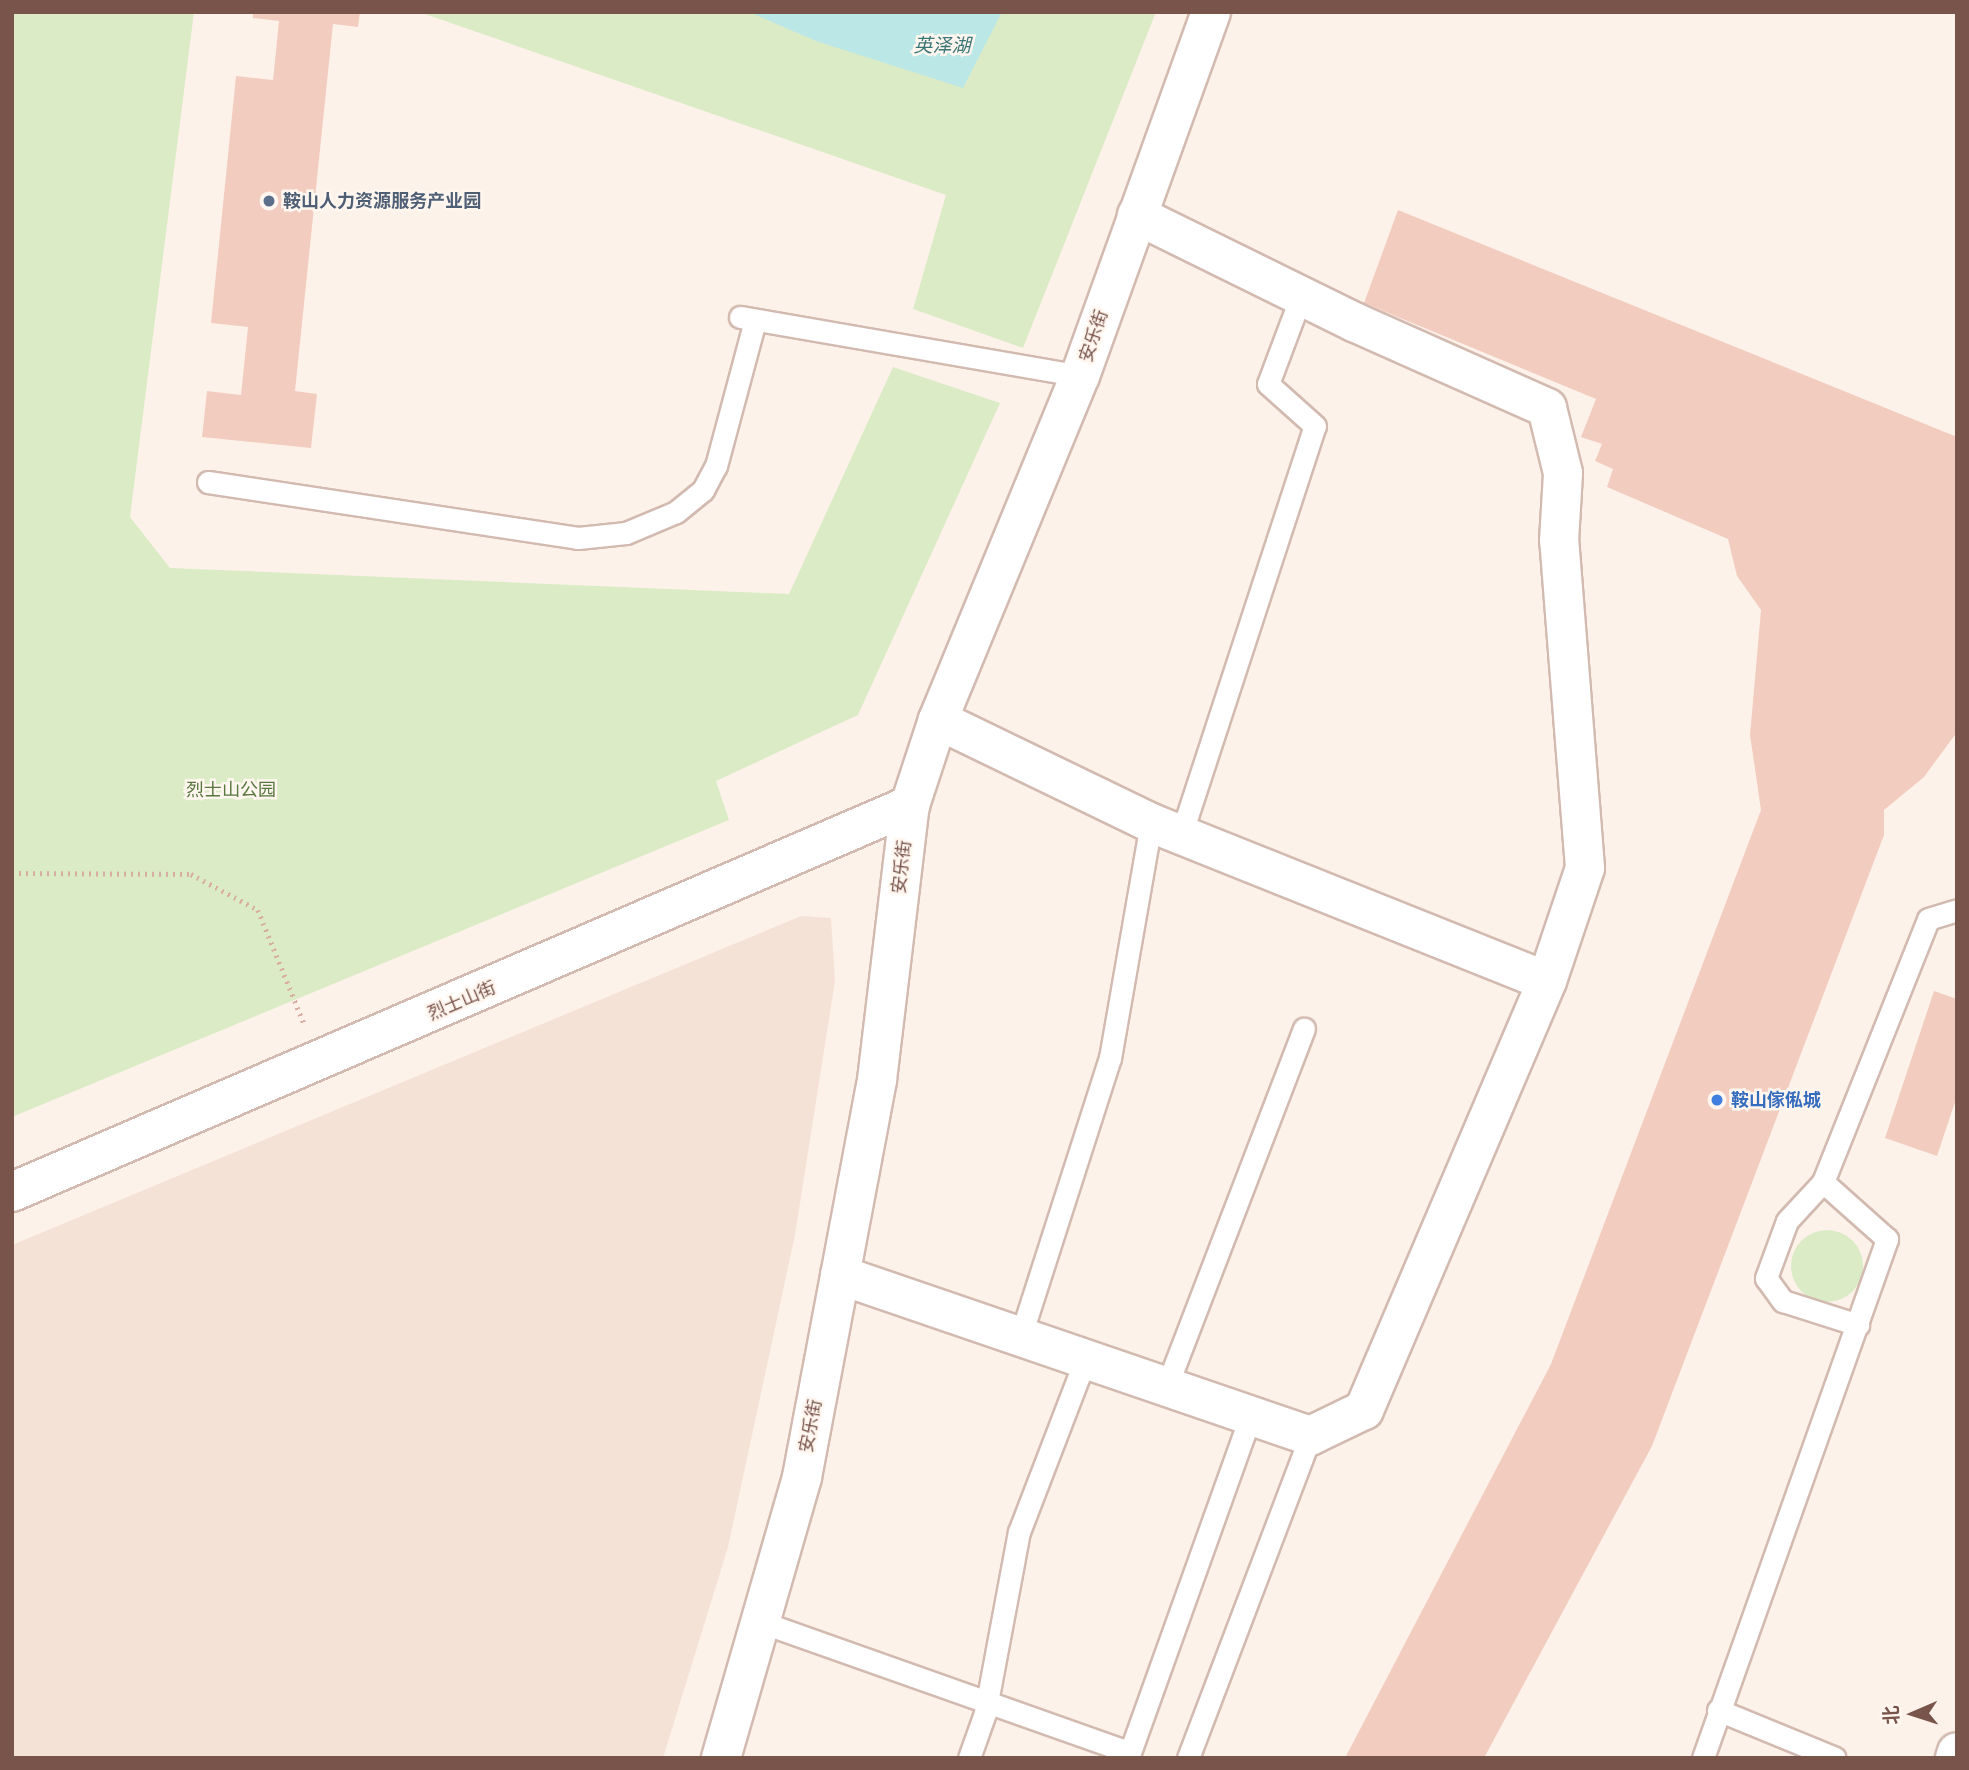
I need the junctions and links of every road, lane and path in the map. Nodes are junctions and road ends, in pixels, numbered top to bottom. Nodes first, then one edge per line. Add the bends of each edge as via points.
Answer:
1 (1211, 12) edge
2 (1137, 215) junction
3 (1301, 296) junction
4 (1080, 376) junction
5 (208, 482) dead end
6 (938, 720) junction
7 (910, 805) junction
8 (1166, 829) junction
9 (12, 873) edge
10 (1957, 910) edge
11 (1547, 981) junction
12 (1304, 1029) dead end
13 (319, 1062) junction
14 (1823, 1182) junction
15 (12, 1192) edge
16 (840, 1275) junction
17 (1858, 1325) junction
18 (1020, 1338) junction
19 (1085, 1360) junction
20 (1166, 1388) junction
21 (1250, 1417) junction
22 (1310, 1436) junction
23 (761, 1622) junction
24 (987, 1700) junction
25 (1718, 1710) junction
26 (1957, 1752) edge
27 (1127, 1754) edge
28 (721, 1758) edge
29 (969, 1758) edge
30 (1188, 1758) edge
31 (1703, 1758) edge
32 (1835, 1758) edge
33 (1955, 1758) edge

1 - 2 street, 安乐街
2 - 3 street
2 - 4 street, 安乐街
3 - 8 lane via 1268,384 1315,426
3 - 11 street via 1547,408 1563,473 1559,541 1585,868
4 - 5 lane via 748,318 716,466 703,491 676,512 626,533 578,538
4 - 6 street, 安乐街
6 - 7 street, 安乐街
6 - 8 street
7 - 13 street, 烈士山街
7 - 16 street, 安乐街 via 877,1080
8 - 11 street
8 - 18 lane via 1110,1058
9 - 13 path via 191,874 258,910
10 - 14 lane via 1928,919
11 - 22 street via 1364,1410
12 - 20 lane
13 - 15 street, 烈士山街
14 - 17 lane via 1887,1239
14 - 17 lane via 1787,1221 1766,1279 1783,1301
16 - 18 street
16 - 23 street, 安乐街 via 802,1477
17 - 25 lane
18 - 19 street
19 - 20 street
19 - 24 lane via 1019,1532
20 - 21 street
21 - 22 street
21 - 27 lane
22 - 30 lane
23 - 24 lane
23 - 28 street, 安乐街
24 - 27 lane
24 - 29 lane
25 - 31 lane
25 - 32 lane
26 - 33 street

